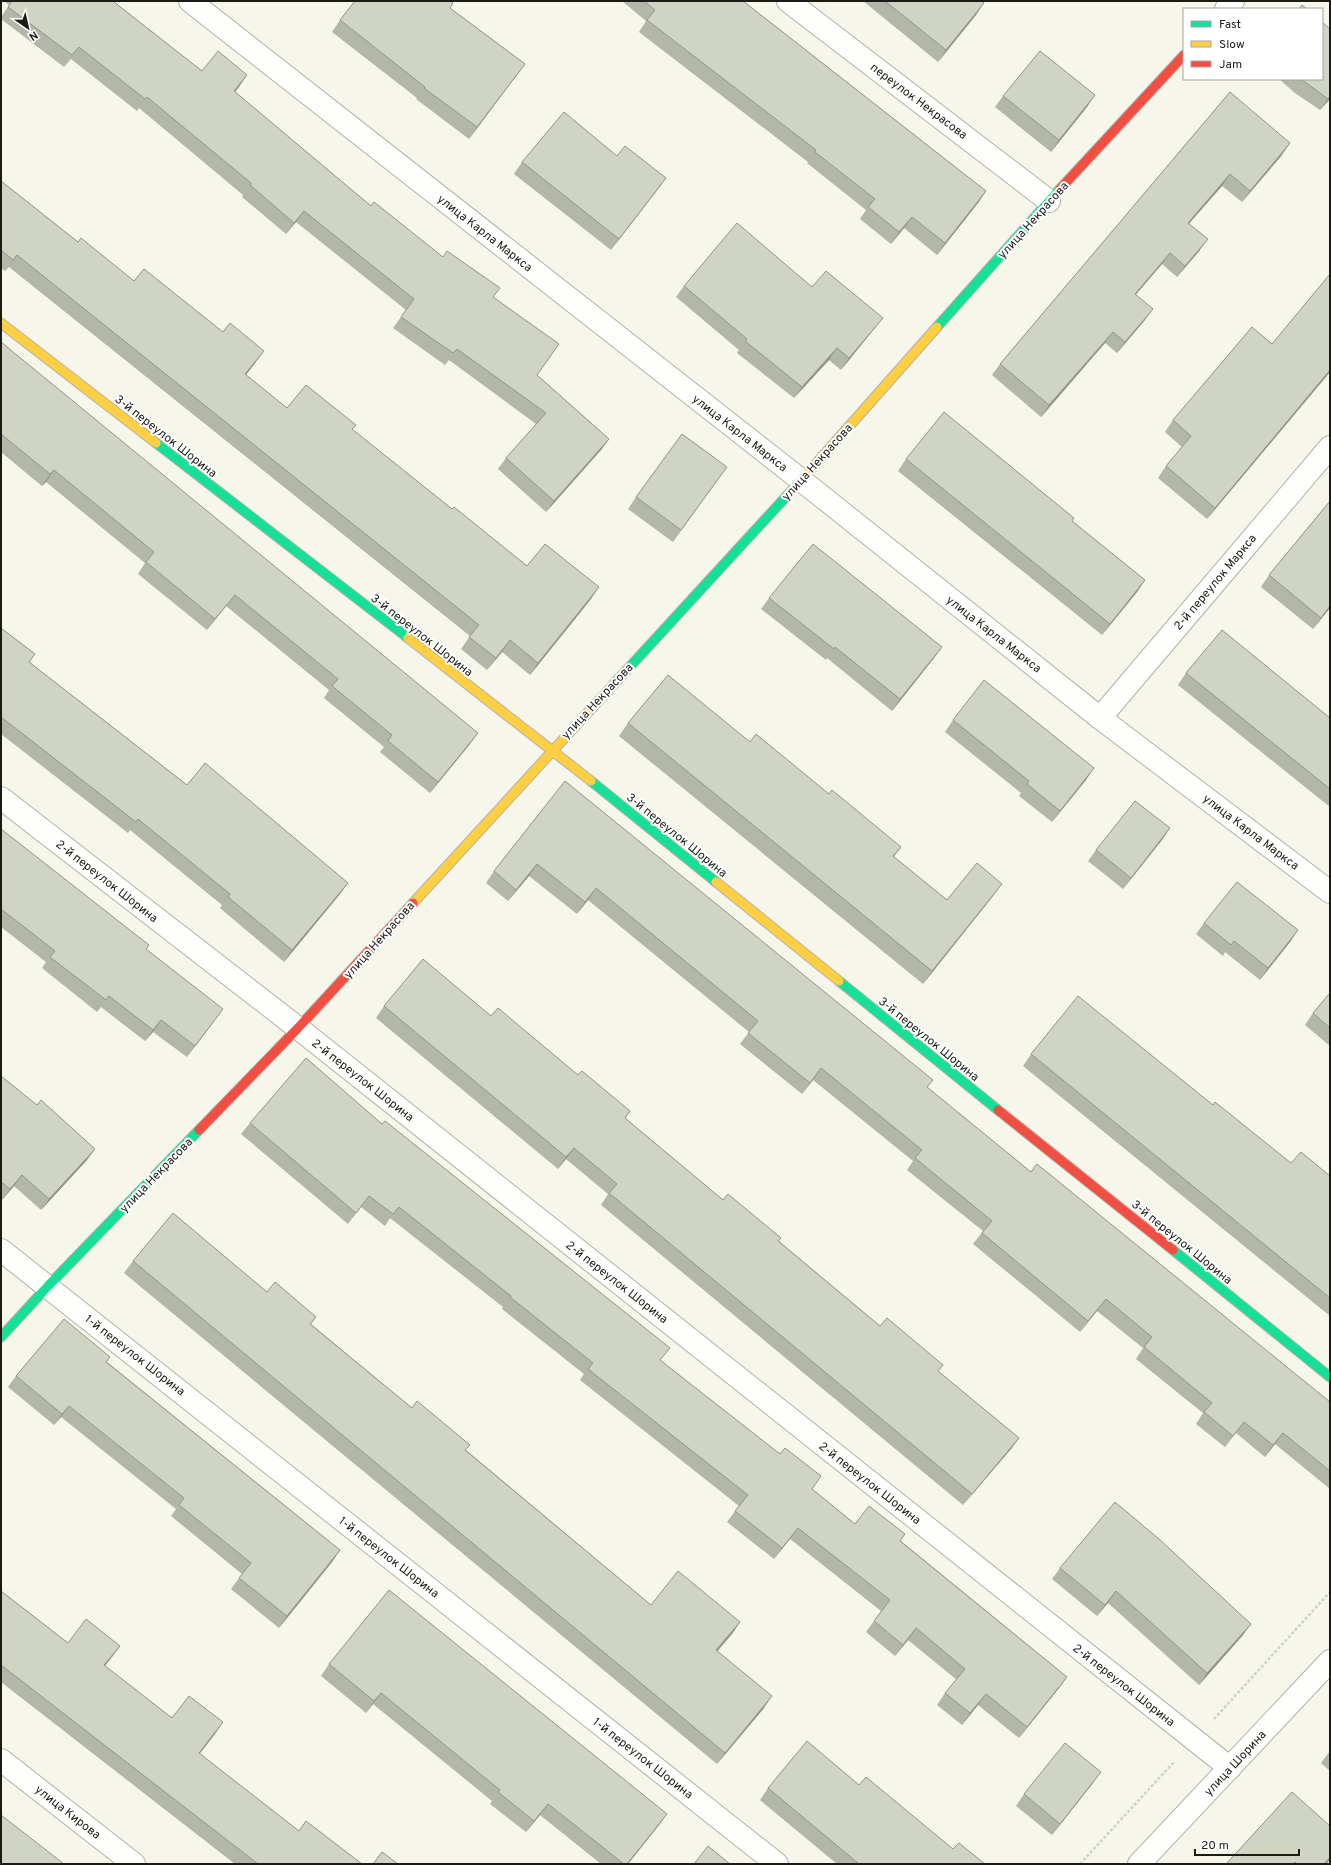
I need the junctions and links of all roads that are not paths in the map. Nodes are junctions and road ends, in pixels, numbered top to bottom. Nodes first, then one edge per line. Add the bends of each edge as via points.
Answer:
1 (190, 1) edge
2 (788, 1) edge
3 (1183, 56) edge
4 (1049, 202) junction
5 (1, 323) edge
6 (1330, 447) edge
7 (801, 480) junction
8 (1100, 718) junction
9 (552, 750) junction
10 (1, 798) edge
11 (1330, 892) edge
12 (298, 1028) junction
13 (1, 1250) edge
14 (48, 1286) junction
15 (1, 1337) edge
16 (1330, 1377) edge
17 (1330, 1661) edge
18 (1, 1760) edge
19 (1230, 1768) junction
20 (134, 1864) edge
21 (777, 1864) edge
22 (1139, 1864) edge

1 - 7 street, улица Карла Маркса
2 - 4 street, переулок Некрасова
3 - 4 street, улица Некрасова
4 - 7 street, улица Некрасова
5 - 9 street, 3-й переулок Шорина
6 - 8 street, 2-й переулок Маркса
7 - 8 street, улица Карла Маркса
7 - 9 street, улица Некрасова
8 - 11 street, улица Карла Маркса
9 - 12 street, улица Некрасова
9 - 16 street, 3-й переулок Шорина
10 - 12 street, 2-й переулок Шорина
12 - 14 street, улица Некрасова
12 - 19 street, 2-й переулок Шорина
13 - 14 street, 1-й переулок Шорина
14 - 15 street, улица Некрасова
14 - 21 street, 1-й переулок Шорина
17 - 19 street, улица Шорина
18 - 20 street, улица Кирова
19 - 22 street, улица Шорина

